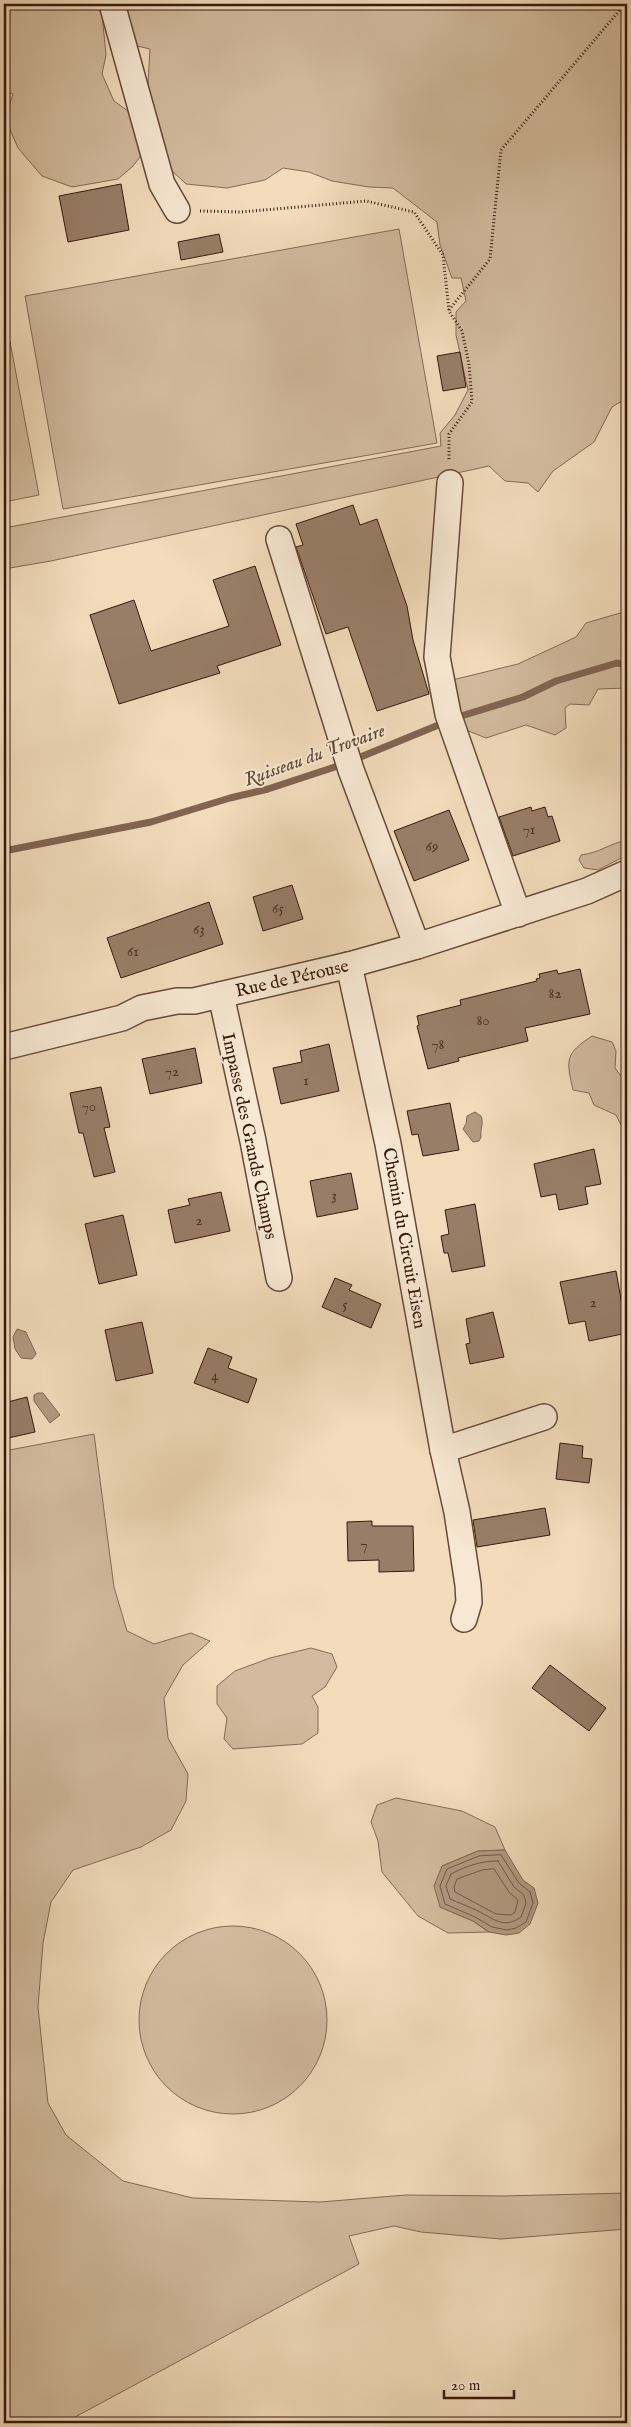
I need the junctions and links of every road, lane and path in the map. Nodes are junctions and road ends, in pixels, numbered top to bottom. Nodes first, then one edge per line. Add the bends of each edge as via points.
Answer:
1 (112, 4) edge
2 (625, 4) edge
3 (177, 210) joint
4 (449, 311) junction
5 (449, 434) dead end
6 (450, 483) dead end
7 (279, 540) dead end
8 (627, 873) edge
9 (518, 914) junction
10 (417, 946) junction
11 (349, 965) junction
12 (221, 995) junction
13 (4, 1046) edge
14 (279, 1278) dead end
15 (544, 1417) dead end
16 (443, 1450) junction
17 (464, 1619) dead end

1 - 3 street via 162,184
2 - 4 path via 501,150 490,259
3 - 4 path via 241,212 366,201 414,212 443,255
4 - 5 path via 462,331 472,402
6 - 9 street via 437,657 450,720
7 - 10 street via 349,762
8 - 9 street, Rue de Pérouse
9 - 10 street, Rue de Pérouse
10 - 11 street, Rue de Pérouse
11 - 12 street, Rue de Pérouse
11 - 16 street, Chemin du Circuit Eisen via 388,1144
12 - 13 street, Rue de Pérouse via 142,1008 120,1018
12 - 14 street, Impasse des Grands Champs
15 - 16 street
16 - 17 street, Chemin du Circuit Eisen via 458,1512 468,1585 469,1602

